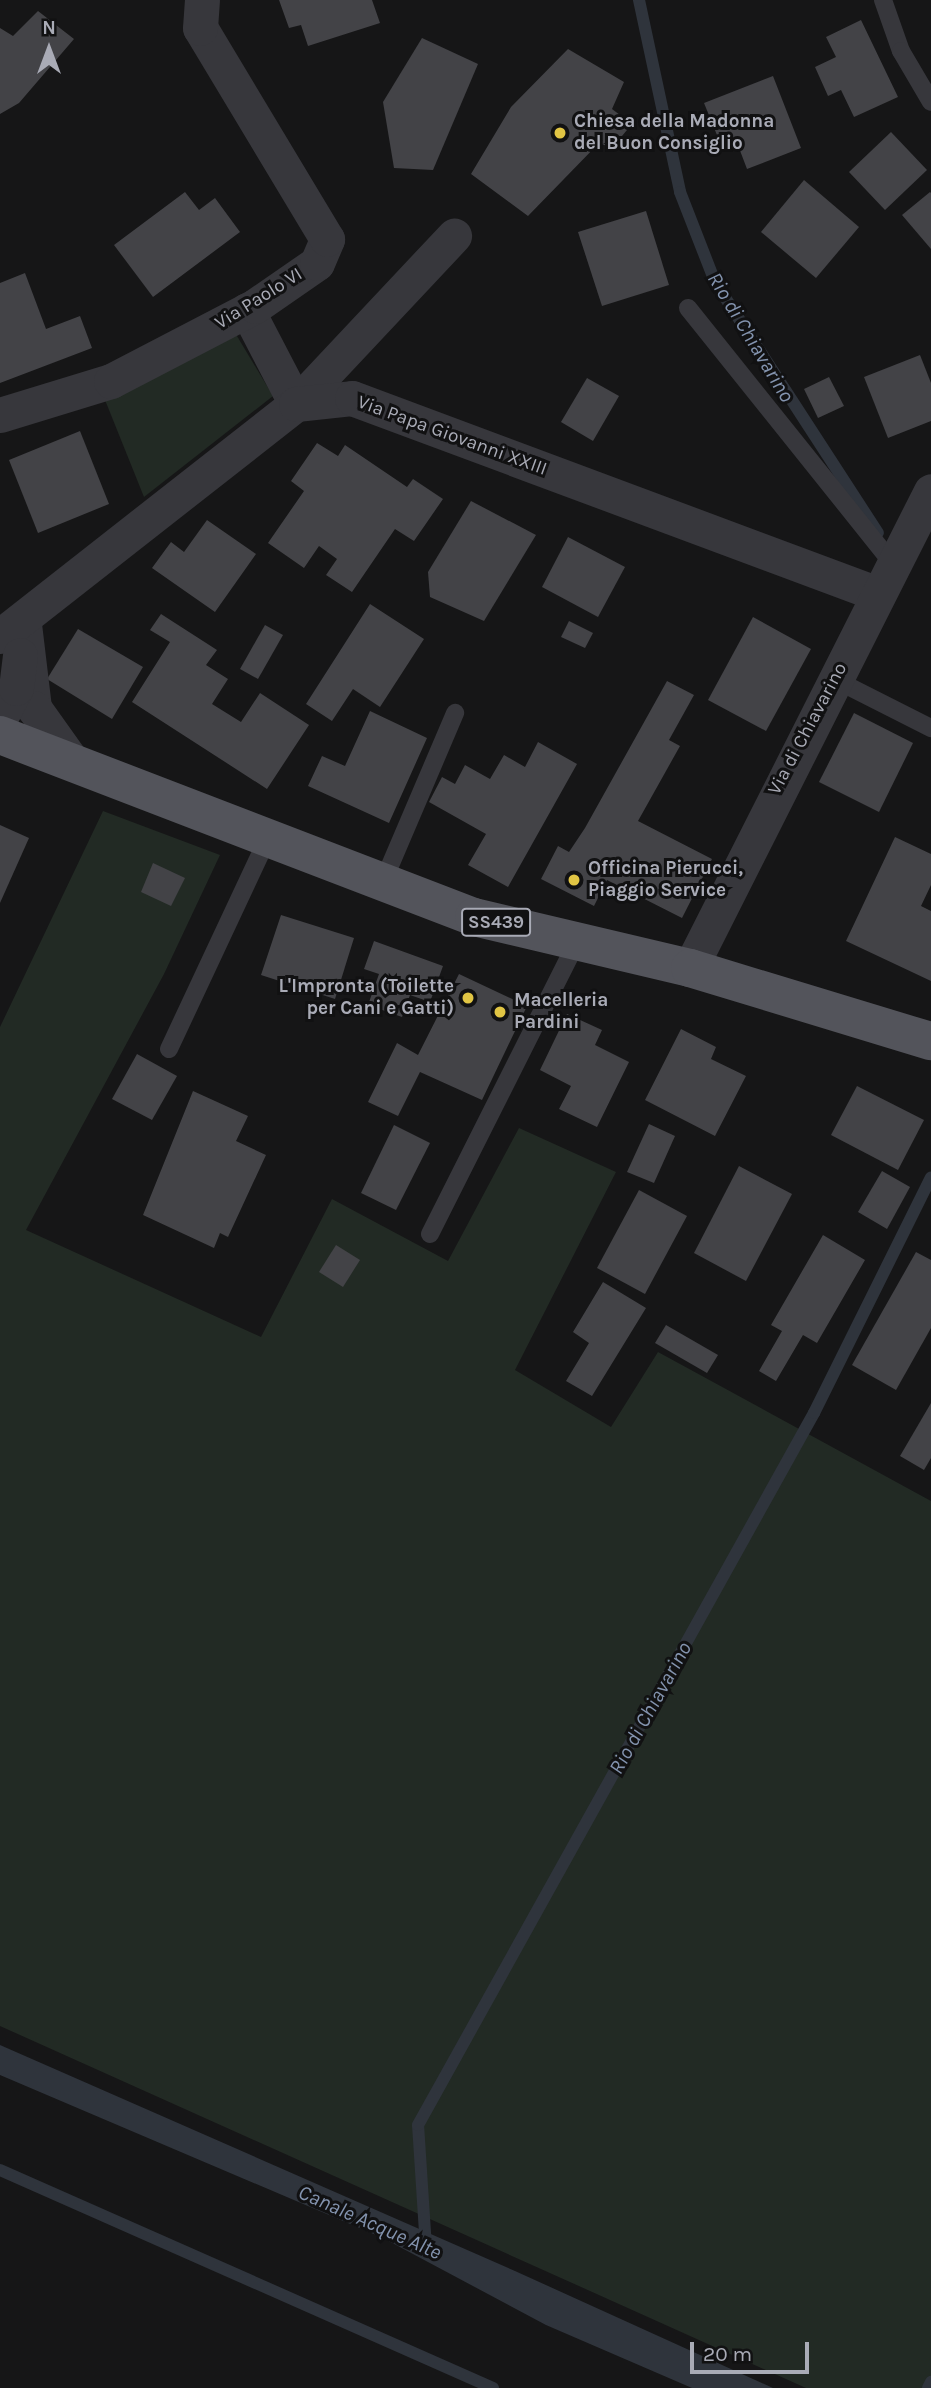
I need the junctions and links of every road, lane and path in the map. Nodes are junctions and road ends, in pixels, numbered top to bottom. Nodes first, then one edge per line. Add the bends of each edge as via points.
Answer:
1 (202, 0) edge
2 (883, 0) edge
3 (931, 102) edge
4 (454, 236) dead end
5 (688, 308) dead end
6 (247, 310) junction
7 (296, 404) junction
8 (0, 415) edge
9 (931, 491) edge
10 (886, 579) junction
11 (8, 635) edge
12 (834, 679) junction
13 (455, 713) dead end
14 (0, 718) edge
15 (931, 728) edge
16 (0, 735) edge
17 (74, 764) junction
18 (268, 838) junction
19 (383, 882) junction
20 (577, 942) junction
21 (690, 968) junction
22 (931, 1041) edge
23 (169, 1049) dead end
24 (430, 1234) dead end

1 - 6 street, Via Paolo VI via 200,29 327,239 317,262
2 - 3 lane via 901,51
4 - 7 street
5 - 10 lane
6 - 7 street
6 - 8 street, Via Paolo VI via 111,382
7 - 10 street, Via Papa Giovanni XXIII via 352,398
7 - 11 street
9 - 10 street, Via di Chiavarino
10 - 12 street, Via di Chiavarino
11 - 14 street via 16,688
11 - 17 street via 34,708
12 - 15 lane
12 - 21 street, Via di Chiavarino
13 - 19 lane
16 - 17 main road, SS439
17 - 18 main road, SS439
18 - 19 main road, SS439
18 - 23 lane
19 - 20 main road, SS439 via 474,917
20 - 21 main road, SS439
20 - 24 lane
21 - 22 main road, SS439

